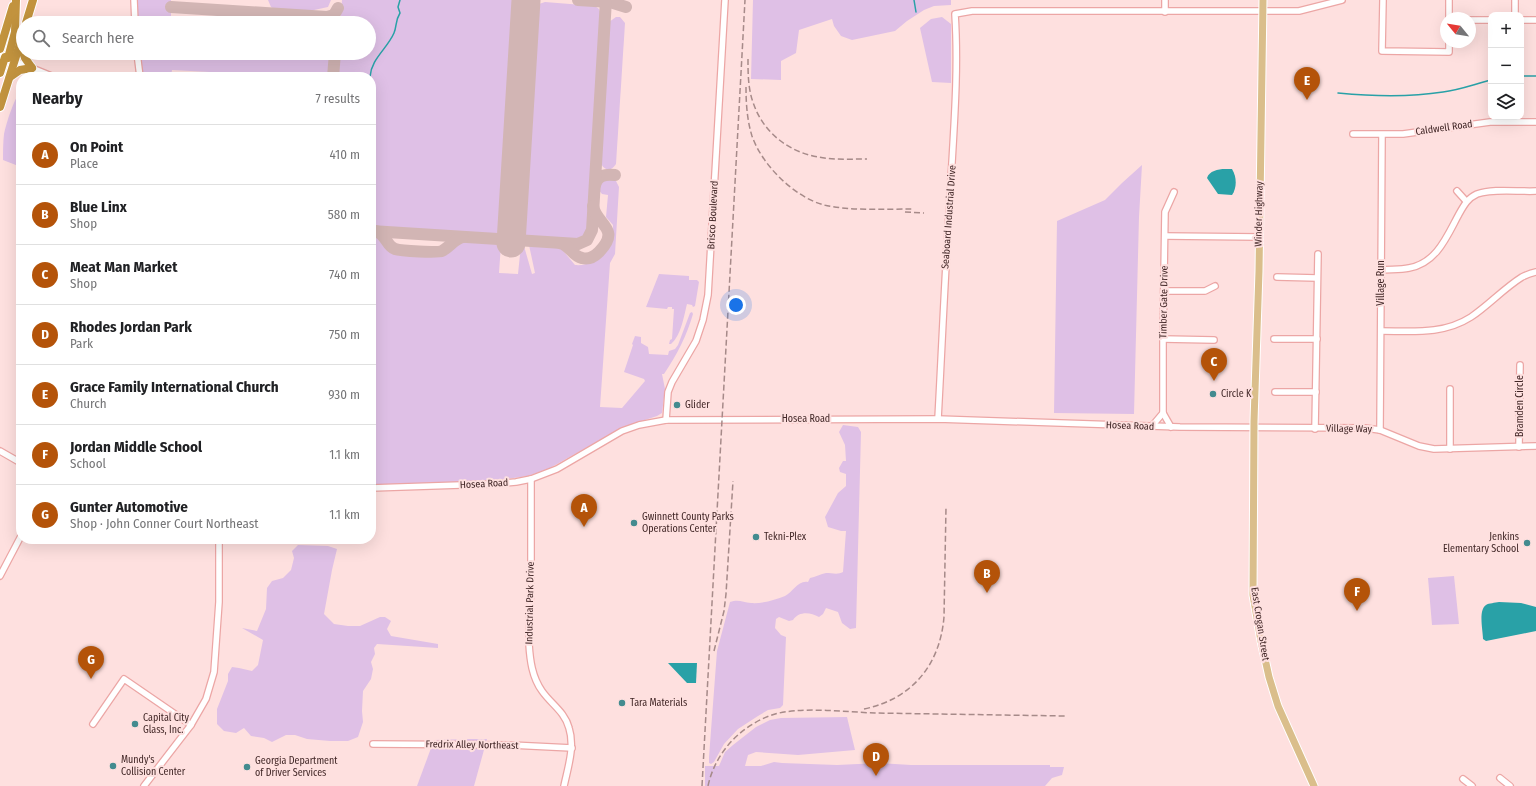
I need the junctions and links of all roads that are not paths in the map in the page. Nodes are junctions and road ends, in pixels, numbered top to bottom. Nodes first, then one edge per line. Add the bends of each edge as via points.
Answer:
1 (16, 0) edge
2 (33, 0) edge
3 (134, 0) edge
4 (725, 0) edge
5 (1165, 0) edge
6 (1263, 0) edge
7 (1342, 0) edge
8 (1382, 0) edge
9 (1449, 0) edge
10 (1515, 0) edge
11 (1165, 12) junction
12 (1263, 12) junction
13 (1449, 12) edge
14 (1514, 12) edge
15 (28, 16) edge
16 (135, 16) edge
17 (1476, 20) edge
18 (1488, 20) edge
19 (1524, 20) edge
20 (1536, 20) edge
21 (3, 33) edge
22 (16, 47) edge
23 (1449, 48) edge
24 (0, 49) edge
25 (7, 57) edge
26 (26, 60) edge
27 (138, 60) edge
28 (32, 68) junction
29 (17, 72) edge
30 (42, 72) edge
31 (139, 72) edge
32 (0, 73) edge
33 (16, 73) edge
34 (10, 77) junction
35 (0, 108) edge
36 (1536, 122) edge
37 (1353, 134) dead end
38 (1382, 135) junction
39 (1174, 192) dead end
40 (1457, 192) dead end
41 (1536, 192) edge
42 (1466, 200) junction
43 (1165, 236) junction
44 (1259, 237) junction
45 (1318, 254) dead end
46 (1381, 270) junction
47 (1536, 272) edge
48 (1277, 277) dead end
49 (1317, 278) junction
50 (1215, 286) dead end
51 (1164, 291) junction
52 (1381, 331) junction
53 (1164, 338) junction
54 (1274, 339) dead end
55 (1317, 339) junction
56 (1214, 340) dead end
57 (1520, 365) dead end
58 (1450, 389) dead end
59 (1275, 392) dead end
60 (1316, 392) junction
61 (1163, 413) junction
62 (938, 419) junction
63 (666, 420) junction
64 (1152, 426) junction
65 (1171, 427) junction
66 (1254, 428) junction
67 (1315, 429) junction
68 (1380, 430) junction
69 (1536, 446) edge
70 (1519, 447) junction
71 (1450, 449) junction
72 (0, 451) edge
73 (16, 460) edge
74 (531, 479) junction
75 (376, 488) edge
76 (17, 544) edge
77 (219, 544) edge
78 (0, 576) edge
79 (93, 724) dead end
80 (191, 725) junction
81 (373, 744) dead end
82 (572, 748) junction
83 (1500, 778) dead end
84 (1463, 779) dead end
85 (144, 786) edge
86 (564, 786) edge
87 (1314, 786) edge
88 (1472, 786) edge
89 (1510, 786) edge

1 - 21 highway
1 - 25 highway via 15,32
2 - 15 highway
3 - 16 street
4 - 63 street, Brisco Boulevard via 708,295 696,341 668,392
5 - 11 street
6 - 12 main road, Winder Highway
7 - 12 street via 1299,11
8 - 23 street via 1382,51 1449,52
9 - 13 street
10 - 14 street
11 - 12 street
11 - 62 street, Seaboard Industrial Drive via 972,11 955,14 954,150
12 - 44 main road, Winder Highway
17 - 18 street
19 - 20 street
21 - 24 highway
22 - 25 highway
25 - 28 street
25 - 32 highway
25 - 34 highway
26 - 28 highway
27 - 31 street
28 - 29 highway
28 - 30 street
33 - 34 highway
34 - 35 highway
36 - 38 street, Caldwell Road via 1490,122
37 - 38 street, Caldwell Road
38 - 46 street, Village Run
39 - 43 street, Timber Gate Drive via 1165,212
40 - 42 street
41 - 42 street via 1494,191 1478,194
42 - 46 street via 1442,246 1431,258 1408,269
43 - 44 street
43 - 51 street, Timber Gate Drive
44 - 66 main road, Winder Highway
45 - 49 street
46 - 52 street, Village Run
47 - 52 street via 1522,277 1470,318 1453,326 1426,331
48 - 49 street
49 - 55 street
50 - 51 street via 1205,291
51 - 53 street, Timber Gate Drive
52 - 68 street, Village Run
53 - 56 street
53 - 61 street, Timber Gate Drive
54 - 55 street
55 - 60 street
57 - 70 street, Bramden Circle
58 - 71 street
59 - 60 street
60 - 67 street
61 - 64 street
61 - 65 street
62 - 63 street, Hosea Road
62 - 64 street, Hosea Road
63 - 74 street, Hosea Road via 622,431 557,469
64 - 65 street, Hosea Road
65 - 66 street, Hosea Road
66 - 67 street, Village Way
66 - 87 main road, East Crogan Street via 1253,595 1260,641 1278,706
67 - 68 street, Village Way
68 - 71 street, Village Way via 1419,446
69 - 70 street, Village Way
70 - 71 street, Village Way
72 - 73 street
74 - 75 street, Hosea Road via 491,484
74 - 82 street, Industrial Park Drive via 531,659 536,681 565,718 570,729
76 - 78 street
77 - 80 street via 219,602 214,672 206,699
79 - 80 street via 124,679
80 - 85 street
81 - 82 street, Fredrix Alley Northeast
82 - 86 street, Industrial Park Drive
83 - 89 street
84 - 88 street

